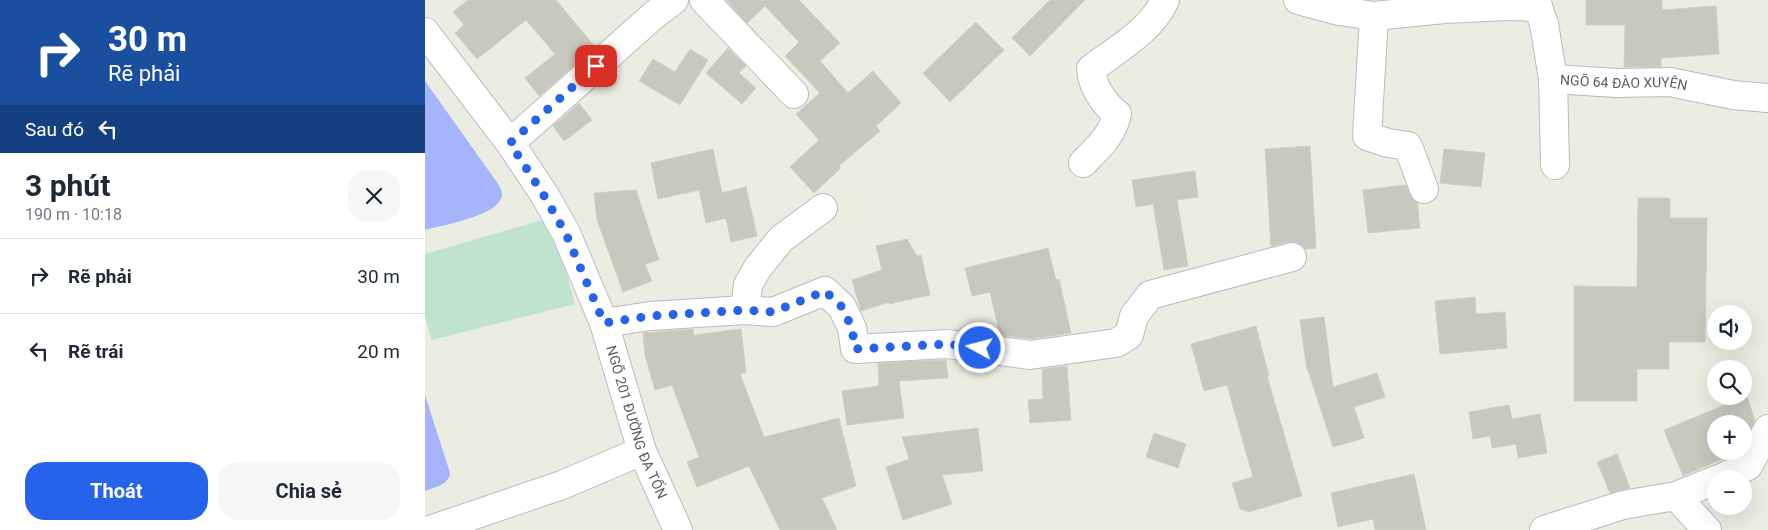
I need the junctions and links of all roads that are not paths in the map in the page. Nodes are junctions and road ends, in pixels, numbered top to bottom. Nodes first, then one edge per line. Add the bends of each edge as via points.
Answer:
1 (674, 0) edge
2 (704, 0) edge
3 (1165, 0) edge
4 (1298, 0) edge
5 (1538, 4) edge
6 (1374, 16) junction
7 (425, 32) edge
8 (1553, 80) junction
9 (794, 94) dead end
10 (1768, 98) edge
11 (510, 143) junction
12 (1083, 164) dead end
13 (1555, 165) dead end
14 (1423, 189) dead end
15 (823, 208) dead end
16 (1292, 257) dead end
17 (745, 310) junction
18 (604, 323) junction
19 (1768, 429) edge
20 (642, 451) junction
21 (1738, 470) edge
22 (1707, 483) edge
23 (1677, 496) junction
24 (430, 530) edge
25 (678, 530) edge
26 (1544, 530) edge
27 (1707, 530) edge

1 - 11 street
2 - 9 street
3 - 12 street via 1135,37 1091,69 1097,90 1117,114 1115,126 1105,141
4 - 6 street
5 - 6 street
5 - 8 street, NGÕ 64 ĐÀO XUYÊN
6 - 14 street via 1367,136 1408,146
7 - 11 street, NGÕ 201 ĐƯỜNG ĐA TỐN
8 - 10 street, NGÕ 64 ĐÀO XUYÊN via 1670,82 1733,95
8 - 13 street
11 - 18 street, NGÕ 201 ĐƯỜNG ĐA TỐN via 566,234
15 - 17 street via 781,239 757,269 749,285
16 - 17 street via 1150,294 1134,316 1129,335 1116,343 1029,355 947,344 855,349 852,328 842,307 825,291 773,312
17 - 18 street via 650,316
18 - 20 street, NGÕ 201 ĐƯỜNG ĐA TỐN
19 - 21 street via 1748,466
20 - 24 street via 562,485
20 - 25 street, NGÕ 201 ĐƯỜNG ĐA TỐN
22 - 23 street
23 - 26 street via 1623,505
23 - 27 street

